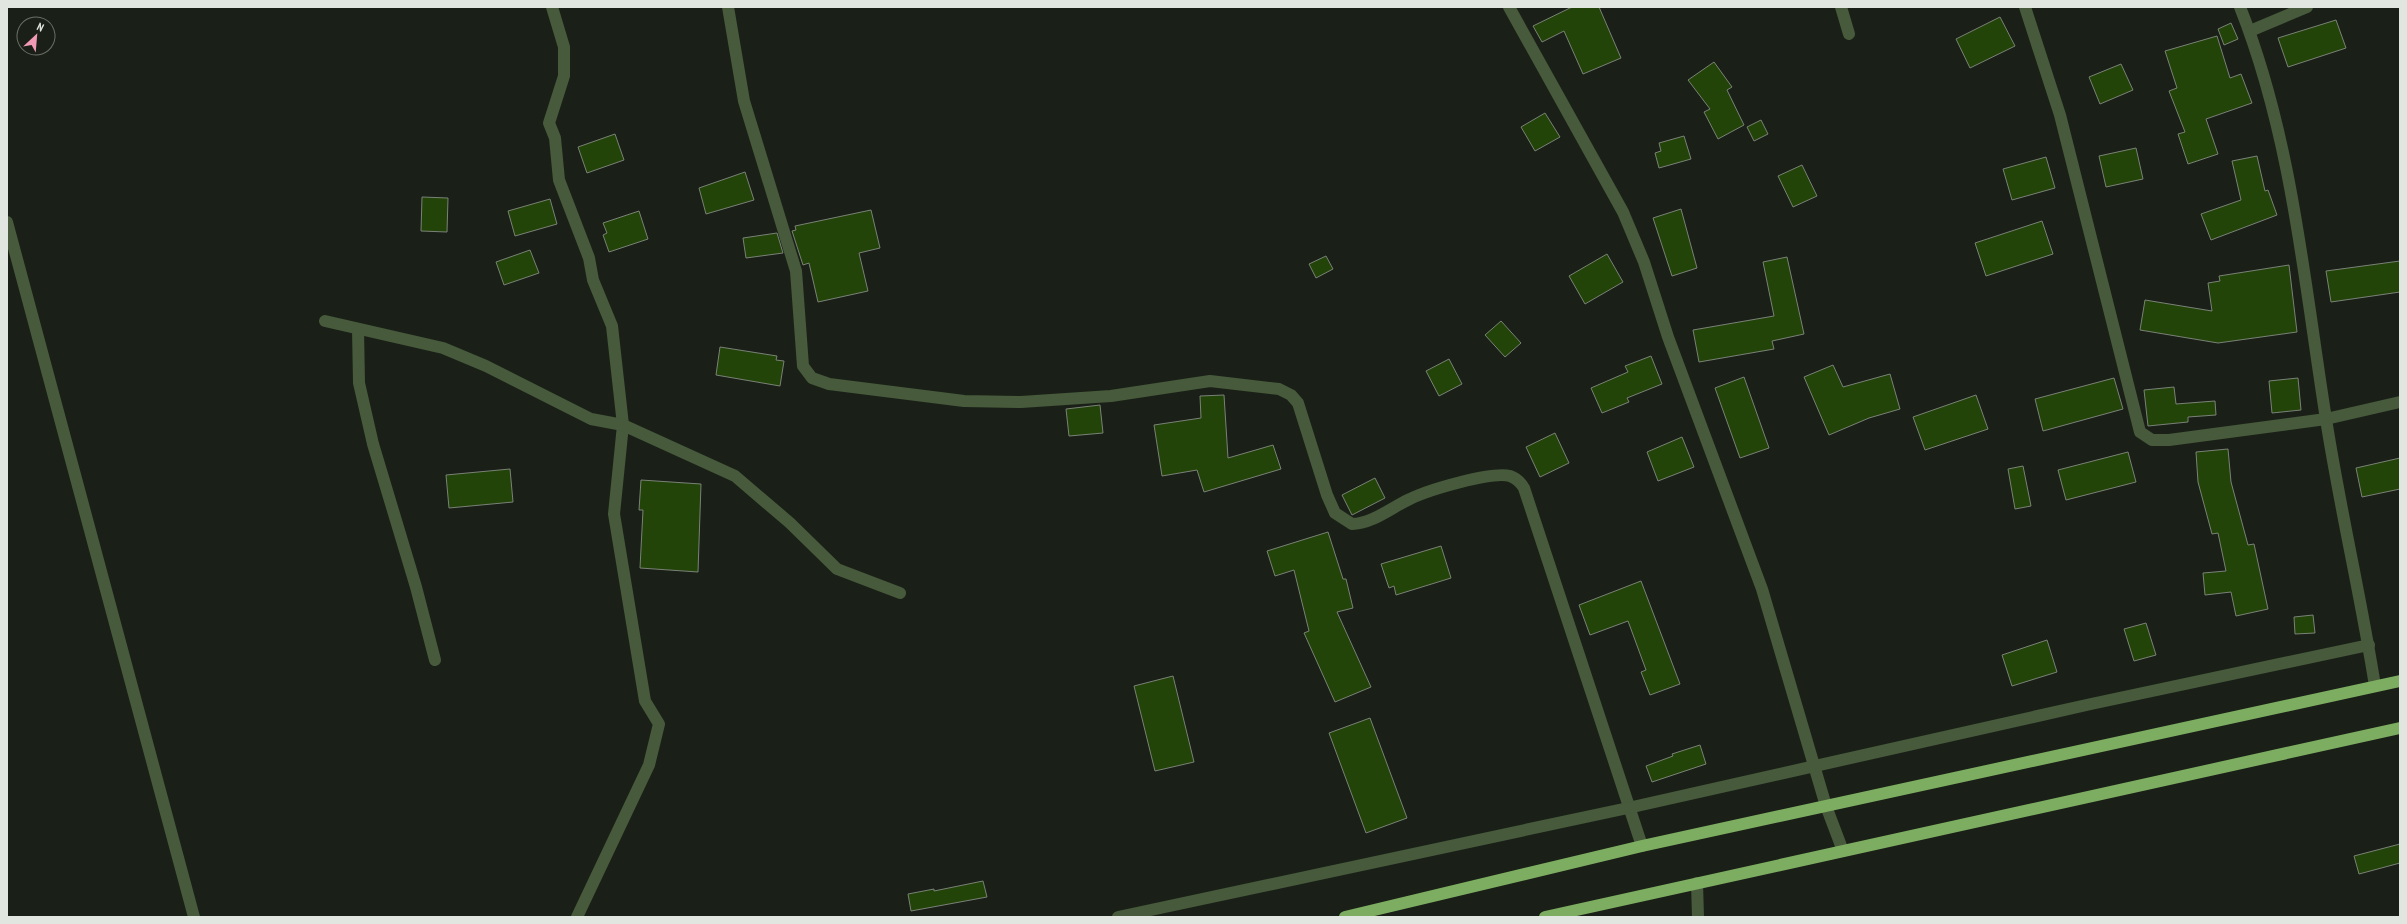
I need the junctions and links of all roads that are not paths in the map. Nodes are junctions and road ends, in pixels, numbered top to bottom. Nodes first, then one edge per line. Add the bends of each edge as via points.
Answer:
1 (552, 7) edge
2 (728, 7) edge
3 (1509, 7) edge
4 (1841, 7) edge
5 (2025, 7) edge
6 (2240, 7) edge
7 (2307, 7) edge
8 (2250, 31) junction
9 (1848, 34) dead end
10 (7, 222) edge
11 (325, 321) dead end
12 (358, 329) junction
13 (2400, 402) edge
14 (2326, 419) junction
15 (623, 425) junction
16 (900, 593) dead end
17 (2369, 645) junction
18 (435, 660) dead end
19 (2400, 681) edge
20 (2375, 686) junction
21 (2400, 728) edge
22 (1814, 765) junction
23 (1826, 806) junction
24 (1628, 808) junction
25 (1642, 846) junction
26 (1843, 851) junction
27 (1697, 883) junction
28 (194, 917) edge
29 (577, 917) edge
30 (1118, 917) edge
31 (1345, 917) edge
32 (1545, 917) edge
33 (1698, 917) edge

1 - 15 street via 564,47 564,76 549,123 555,138 559,180 589,258 593,280 612,326
2 - 24 street via 744,101 796,271 803,366 812,378 829,384 964,401 1021,402 1111,396 1210,381 1280,389 1291,395 1298,404 1326,495 1335,512 1352,524 1366,521 1411,498 1477,478 1515,478 1524,488
3 - 22 street via 1619,205 1644,262 1668,337 1762,589
4 - 9 street
5 - 14 street via 2060,115 2140,432 2152,440 2169,440
6 - 8 street
7 - 8 street
8 - 14 street via 2266,78 2293,206
10 - 28 street
11 - 12 street
12 - 15 street via 443,348 486,366 591,419
12 - 18 street via 359,383 371,437
13 - 14 street
14 - 17 street
15 - 16 street via 735,476 790,523 837,569
15 - 29 street via 614,514 645,701 659,724 648,764
17 - 20 street
17 - 22 street
19 - 20 highway
20 - 23 highway
21 - 26 highway
22 - 23 street
22 - 24 street
23 - 25 highway
23 - 26 street
24 - 25 street
24 - 30 street
25 - 31 highway
26 - 27 highway
27 - 32 highway
27 - 33 street

